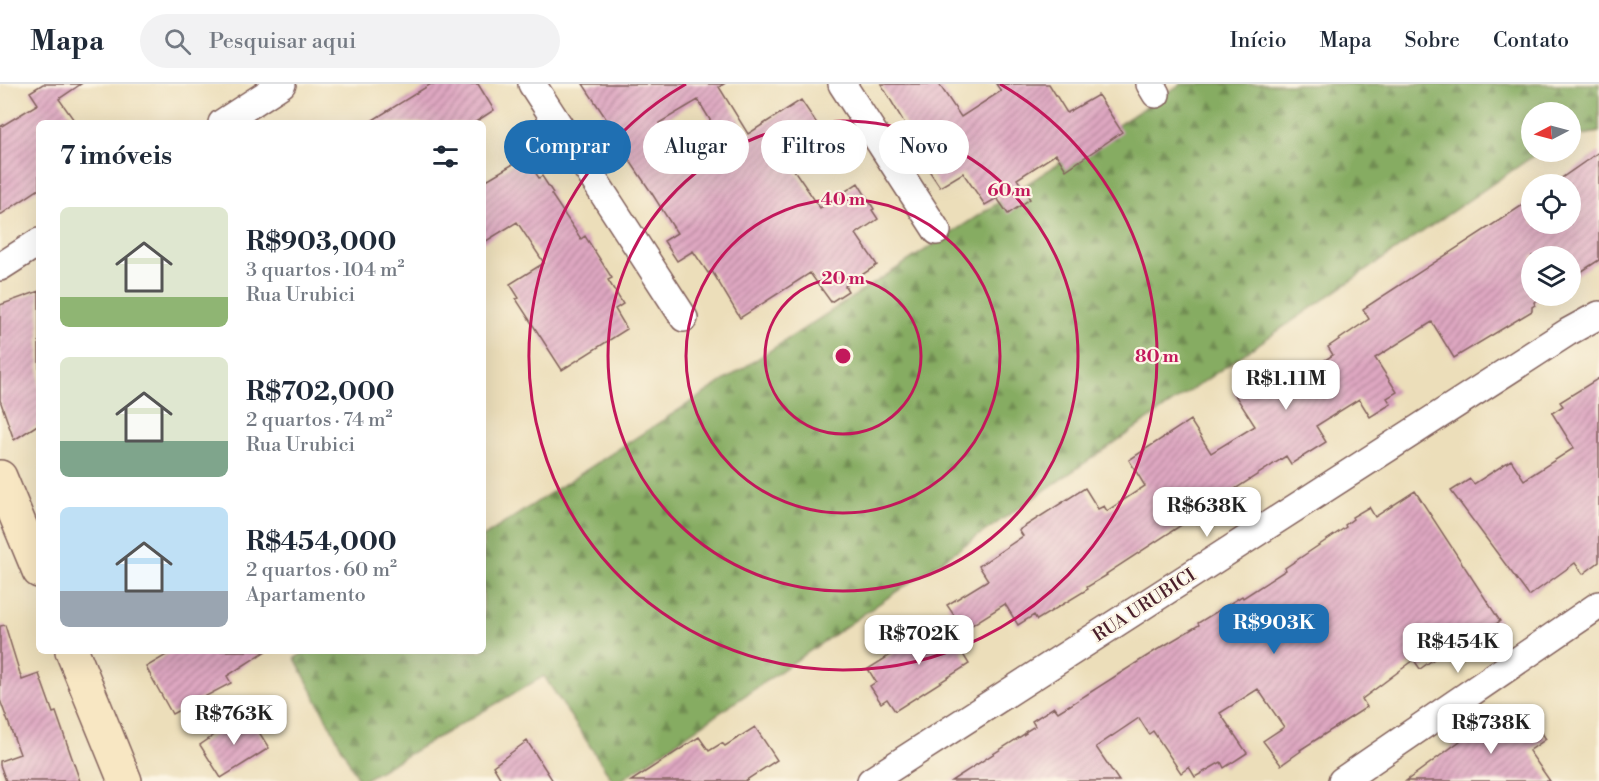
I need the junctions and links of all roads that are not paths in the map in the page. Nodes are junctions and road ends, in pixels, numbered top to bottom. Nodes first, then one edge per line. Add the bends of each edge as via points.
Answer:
1 (282, 84) edge
2 (532, 84) edge
3 (842, 84) edge
4 (227, 120) edge
5 (936, 231) dead end
6 (36, 244) edge
7 (0, 267) edge
8 (1599, 315) edge
9 (684, 318) dead end
10 (0, 477) edge
11 (36, 564) edge
12 (1599, 605) edge
13 (73, 654) edge
14 (125, 781) edge
15 (871, 781) edge
16 (1342, 781) edge

1 - 4 street
2 - 9 street
3 - 5 street
6 - 7 street
8 - 15 street, RUA URUBICI
10 - 11 street
12 - 16 street
13 - 14 street

